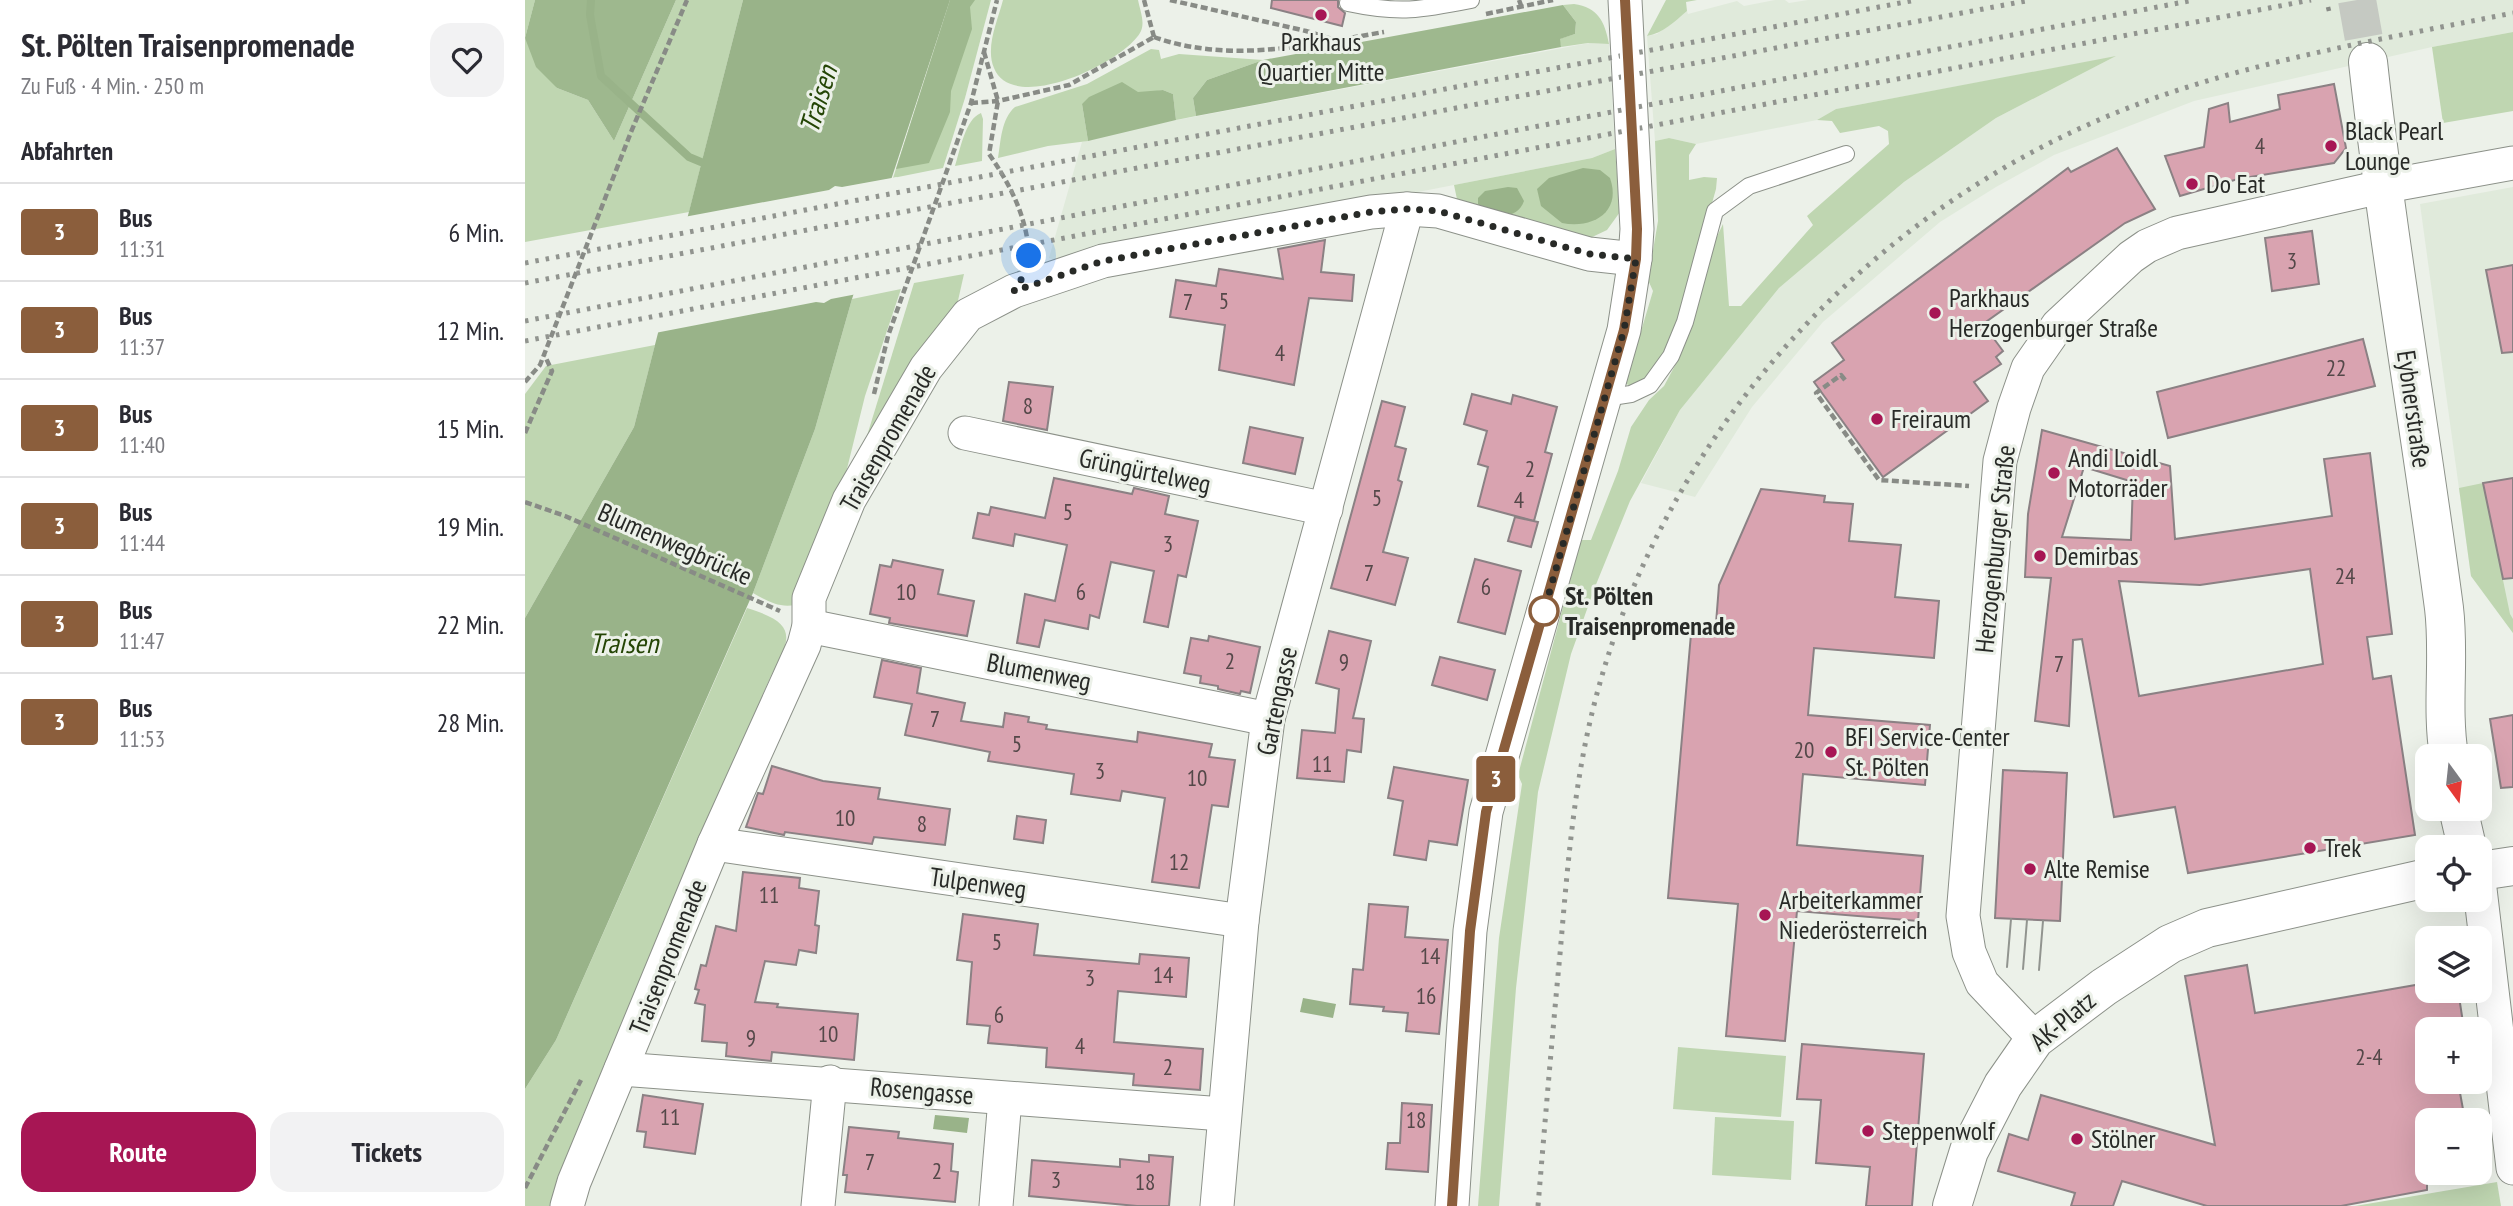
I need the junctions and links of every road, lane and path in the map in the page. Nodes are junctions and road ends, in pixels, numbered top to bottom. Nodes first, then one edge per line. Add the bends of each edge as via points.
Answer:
1 (687, 0) edge
2 (997, 0) edge
3 (1144, 0) edge
4 (1170, 0) edge
5 (1471, 0) edge
6 (1519, 0) edge
7 (1553, 0) edge
8 (1625, 0) edge
9 (1348, 4) dead end
10 (1522, 9) junction
11 (1482, 15) dead end
12 (1388, 31) dead end
13 (1154, 37) junction
14 (1335, 40) junction
15 (984, 50) junction
16 (2368, 62) tunnel mouth
17 (998, 101) junction
18 (971, 103) junction
19 (1846, 154) dead end
20 (2513, 163) edge
21 (2381, 187) junction
22 (1407, 209) junction
23 (1636, 259) junction
24 (1014, 291) junction
25 (888, 336) dead end
26 (544, 355) junction
27 (1845, 380) dead end
28 (525, 382) edge
29 (1605, 398) junction
30 (525, 433) edge
31 (965, 433) dead end
32 (1998, 488) junction
33 (525, 502) edge
34 (1326, 509) junction
35 (771, 606) dead end
36 (809, 626) junction
37 (1268, 719) junction
38 (2447, 744) edge
39 (714, 844) junction
40 (2513, 866) edge
41 (2492, 869) edge
42 (2415, 881) edge
43 (2483, 912) edge
44 (1242, 921) junction
45 (2035, 1039) junction
46 (621, 1069) junction
47 (830, 1083) junction
48 (1005, 1099) junction
49 (1223, 1114) junction
50 (2513, 1168) edge
51 (1952, 1203) edge
52 (567, 1206) edge
53 (818, 1206) edge
54 (996, 1206) edge
55 (1217, 1206) edge
56 (1452, 1206) edge

1 - 26 path
2 - 15 path
3 - 13 path
4 - 14 path
5 - 9 lane via 1413,11
6 - 10 path
7 - 10 path
8 - 23 street via 1637,200
10 - 11 path
12 - 14 path
13 - 14 path via 1180,46 1242,52
13 - 17 path via 1069,85
15 - 17 path
15 - 18 path
16 - 21 street, Eybnerstraße
17 - 18 path
17 - 24 path via 989,154 1013,190 1028,239 1027,269
18 - 25 path
19 - 29 lane via 1749,186 1715,211 1685,322 1671,356 1650,385
20 - 21 street, Herzogenburger Straße
21 - 32 street, Herzogenburger Straße via 2177,233 2131,257 2058,325 2028,368 2000,461
21 - 38 street, Eybnerstraße via 2445,612
22 - 23 street, Traisenpromenade via 1438,211 1590,254
22 - 24 street, Traisenpromenade via 1103,261
22 - 34 street, Gartengasse
23 - 29 street via 1624,330
24 - 36 street, Traisenpromenade via 968,315 926,368 849,500 810,598
26 - 28 path
26 - 30 path via 552,371
27 - 32 path via 1841,375 1817,393 1879,480
29 - 56 street via 1486,812 1470,931
31 - 34 street, Grüngürtelweg
32 - 45 street, Herzogenburger Straße via 1963,916 1969,952 1982,983
33 - 35 path, Blumenwegbrücke
34 - 37 street, Gartengasse
36 - 37 street, Blumenweg
36 - 39 street, Traisenpromenade
37 - 44 street, Gartengasse
39 - 44 street, Tulpenweg
39 - 46 street, Traisenpromenade
40 - 41 street
42 - 45 street, AK-Platz via 2207,928 2135,966
43 - 50 street
44 - 49 street, Gartengasse
45 - 51 street, AK-Platz via 1987,1116
46 - 47 street, Rosengasse
46 - 52 street, Traisenpromenade
47 - 48 street, Rosengasse
47 - 53 street
48 - 49 street, Rosengasse
48 - 54 street
49 - 55 street, Gartengasse

